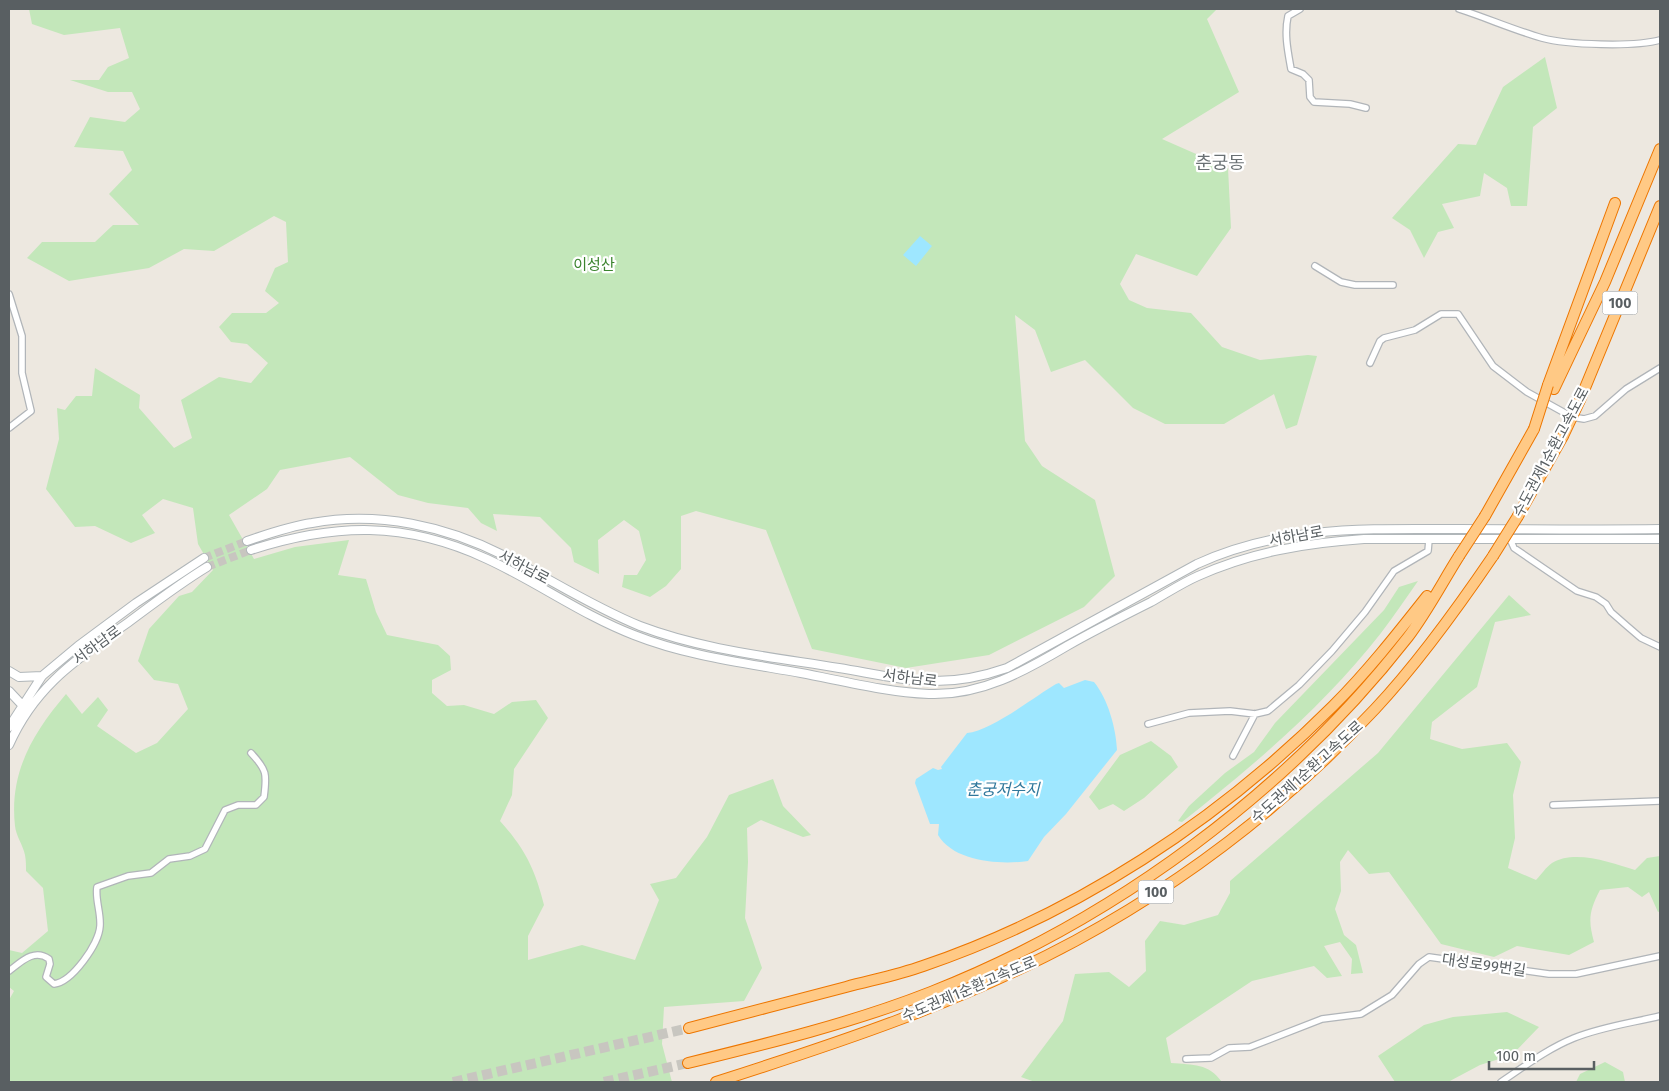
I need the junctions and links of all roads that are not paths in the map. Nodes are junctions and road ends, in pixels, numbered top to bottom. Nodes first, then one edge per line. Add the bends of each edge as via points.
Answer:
1 (1300, 9) edge
2 (1459, 9) edge
3 (1660, 40) edge
4 (1366, 108) dead end
5 (1660, 150) edge
6 (1615, 203) dead end
7 (1660, 206) edge
8 (1315, 266) dead end
9 (1393, 285) dead end
10 (9, 294) edge
11 (1370, 363) dead end
12 (1660, 368) edge
13 (1551, 387) junction
14 (9, 428) edge
15 (1660, 529) edge
16 (1510, 539) junction
17 (1660, 539) edge
18 (1429, 540) junction
19 (247, 541) tunnel mouth
20 (251, 550) tunnel mouth
21 (1459, 556) junction
22 (204, 558) tunnel mouth
23 (207, 566) tunnel mouth
24 (1660, 647) edge
25 (9, 671) edge
26 (42, 676) junction
27 (9, 692) edge
28 (21, 705) junction
29 (28, 711) junction
30 (1255, 714) junction
31 (1148, 724) dead end
32 (9, 727) edge
33 (9, 745) edge
34 (251, 753) dead end
35 (1233, 756) dead end
36 (1660, 801) edge
37 (1553, 805) dead end
38 (1660, 956) edge
39 (9, 971) edge
40 (1660, 1016) edge
41 (689, 1028) tunnel mouth
42 (1186, 1059) dead end
43 (688, 1063) tunnel mouth
44 (716, 1082) edge
45 (1501, 1082) edge

1 - 4 street via 1288,16 1286,24 1291,69 1309,80 1310,97 1314,102
2 - 3 street via 1552,40 1597,44
5 - 13 highway, 수도권제1순환고속도로 / 100 via 1605,282
6 - 13 highway
7 - 44 highway, 수도권제1순환고속도로 / 100, bridge via 1580,400 1493,556 1448,620 1376,708 1264,813 1198,865 1075,941 1002,977 926,1010
8 - 9 street via 1341,282
10 - 14 street via 22,336 22,373 31,411
11 - 12 street via 1384,338 1415,330 1434,316 1450,312 1458,314 1493,366 1512,382 1557,411 1584,419 1595,416 1626,388
13 - 21 highway, 수도권제1순환고속도로 / 100, bridge via 1534,429 1486,516
15 - 19 street, 서하남로 via 1354,529 1314,532 1262,542 1196,564 1007,668 978,678 929,683 700,644 662,633 608,611 476,543 418,524 394,520 338,520 299,525
16 - 17 street, 서하남로
16 - 18 street, 서하남로
16 - 24 street via 1514,548 1577,591 1596,597 1642,638
18 - 20 street, 서하남로 via 1316,542 1259,554 1198,576 1028,669 980,687 934,694 891,690 721,659 655,643 586,614 487,559 419,536 345,529 304,535
18 - 30 street via 1428,551 1394,571 1365,612 1299,685 1268,711
21 - 41 highway, 수도권제1순환고속도로 / 100 via 1399,632 1333,706 1276,760 1156,851 1069,902 988,941 922,967
21 - 43 highway, 수도권제1순환고속도로 / 100 via 1409,635 1338,718 1238,810 1177,857 1104,905 1050,935 931,992 811,1033
22 - 26 street, 서하남로 via 136,603
23 - 29 street, 서하남로 via 65,668
25 - 26 street via 19,677
26 - 28 street, 서하남로
27 - 28 street
28 - 29 street
28 - 32 street, 서하남로
29 - 33 street, 서하남로
30 - 31 street via 1230,711 1189,713
30 - 35 street
34 - 39 street via 264,767 264,797 256,805 238,805 225,810 205,849 190,856 169,858 151,873 128,876 97,887 100,927 96,940 67,981 54,984 49,981 46,976 49,959 39,954 32,955
36 - 37 street
38 - 42 street, 대성로99번길 via 1576,974 1549,974 1429,958 1419,964 1392,995 1362,1014 1322,1019 1250,1047 1229,1048 1211,1058
40 - 45 street via 1602,1028 1574,1038 1546,1051

